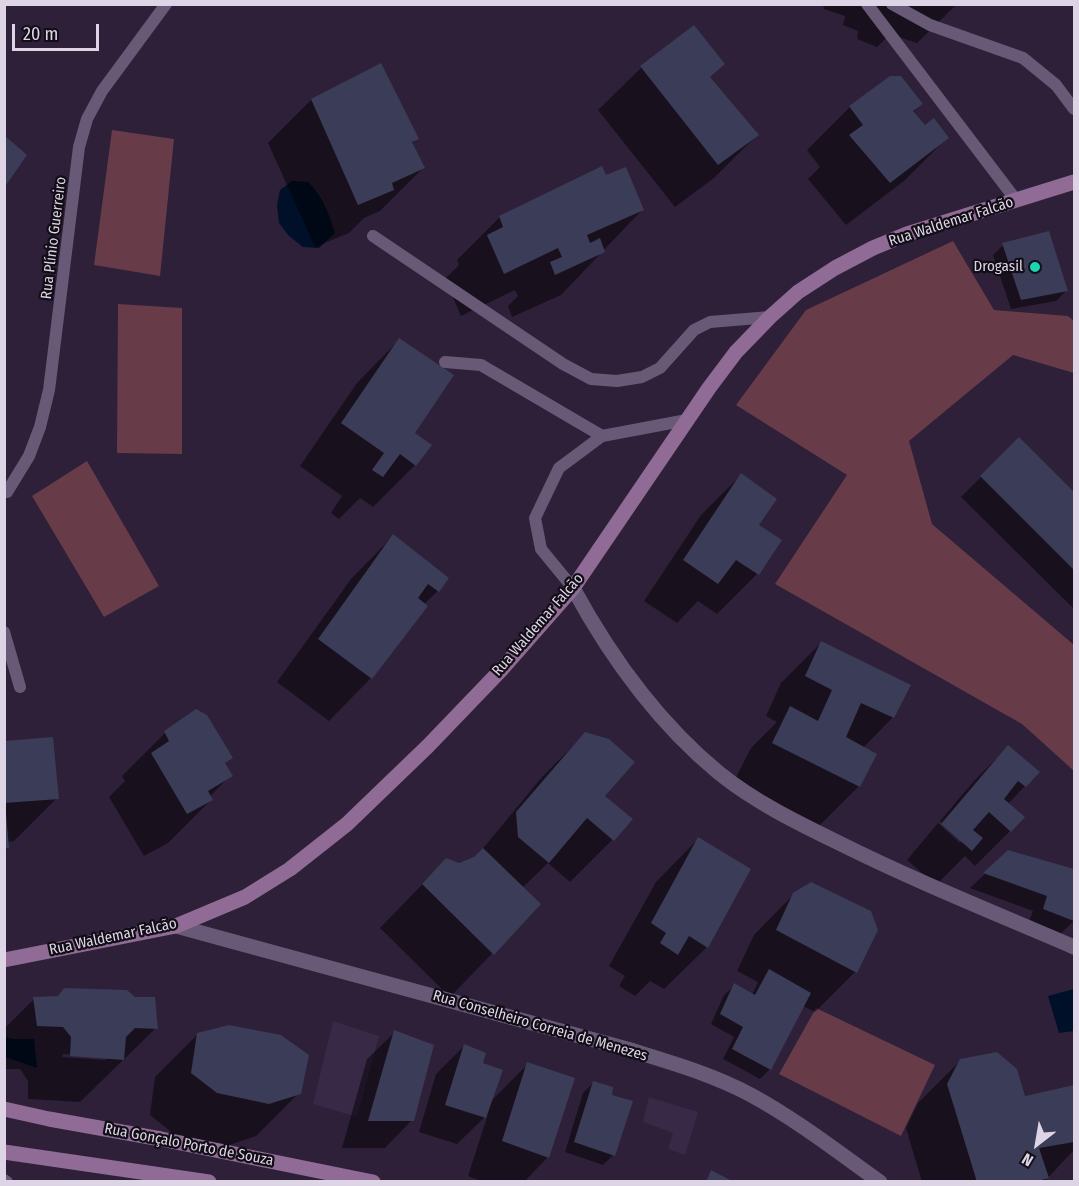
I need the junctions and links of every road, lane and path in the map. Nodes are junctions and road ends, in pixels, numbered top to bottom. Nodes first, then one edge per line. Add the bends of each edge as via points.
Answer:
1 (166, 4) edge
2 (867, 4) edge
3 (892, 4) edge
4 (1074, 109) edge
5 (1074, 182) edge
6 (1016, 200) junction
7 (373, 236) dead end
8 (770, 316) junction
9 (445, 362) dead end
10 (687, 420) junction
11 (603, 436) junction
12 (7, 492) dead end
13 (573, 588) junction
14 (4, 632) edge
15 (20, 687) dead end
16 (176, 926) junction
17 (1074, 948) edge
18 (4, 960) edge
19 (4, 1109) edge
20 (4, 1152) edge
21 (209, 1182) edge
22 (373, 1182) edge
23 (880, 1182) edge

1 - 12 lane, Rua Plínio Guerreiro via 102,91 87,119 79,147 49,390 29,456
2 - 6 lane
3 - 4 lane via 930,25 1023,58 1056,85
5 - 6 street, Rua Waldemar Falcão
6 - 8 street, Rua Waldemar Falcão via 873,248 798,292
7 - 8 lane via 591,379 617,381 642,377 660,368 694,330 710,322
8 - 10 street, Rua Waldemar Falcão via 736,352
9 - 11 lane via 481,365
10 - 11 lane
10 - 13 street, Rua Waldemar Falcão
11 - 13 lane via 560,468 535,518 541,549
13 - 16 street, Rua Waldemar Falcão via 477,695 347,824 290,869 245,897
13 - 17 street via 619,665 657,715 719,772 759,801 889,868
14 - 15 lane
16 - 18 street, Rua Waldemar Falcão
16 - 23 street, Rua Conselheiro Correia de Menezes via 700,1071 793,1120
19 - 22 street, Rua Gonçalo Porto de Souza
20 - 21 street

